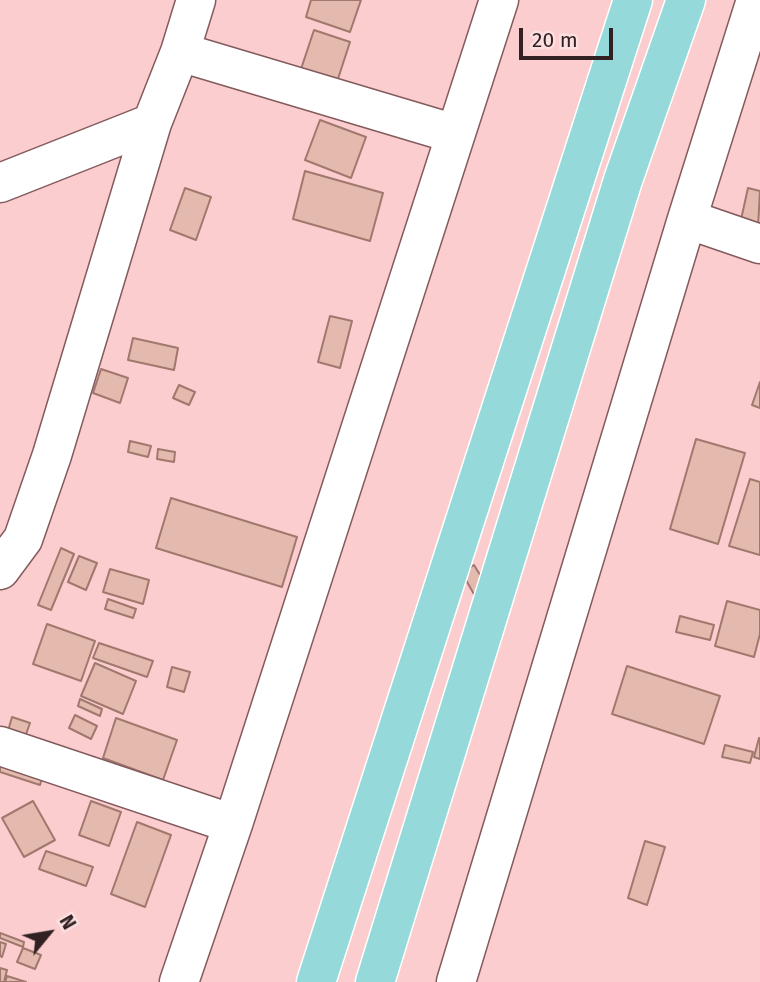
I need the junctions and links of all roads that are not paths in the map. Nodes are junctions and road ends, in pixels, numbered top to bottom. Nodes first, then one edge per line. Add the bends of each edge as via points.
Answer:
1 (196, 0) edge
2 (499, 0) edge
3 (633, 0) edge
4 (686, 0) edge
5 (756, 0) edge
6 (180, 51) junction
7 (152, 123) junction
8 (455, 134) junction
9 (0, 183) edge
10 (687, 219) junction
11 (760, 244) edge
12 (0, 570) edge
13 (0, 746) edge
14 (233, 824) junction
15 (179, 982) edge
16 (316, 982) edge
17 (375, 982) edge
18 (456, 982) edge

1 - 6 street
2 - 8 street
3 - 16 main road
4 - 17 main road via 623,180
5 - 10 street
6 - 7 street
6 - 8 street
7 - 9 street
7 - 12 street via 52,455 23,538
8 - 14 street
10 - 11 street
10 - 18 street
13 - 14 street
14 - 15 street

